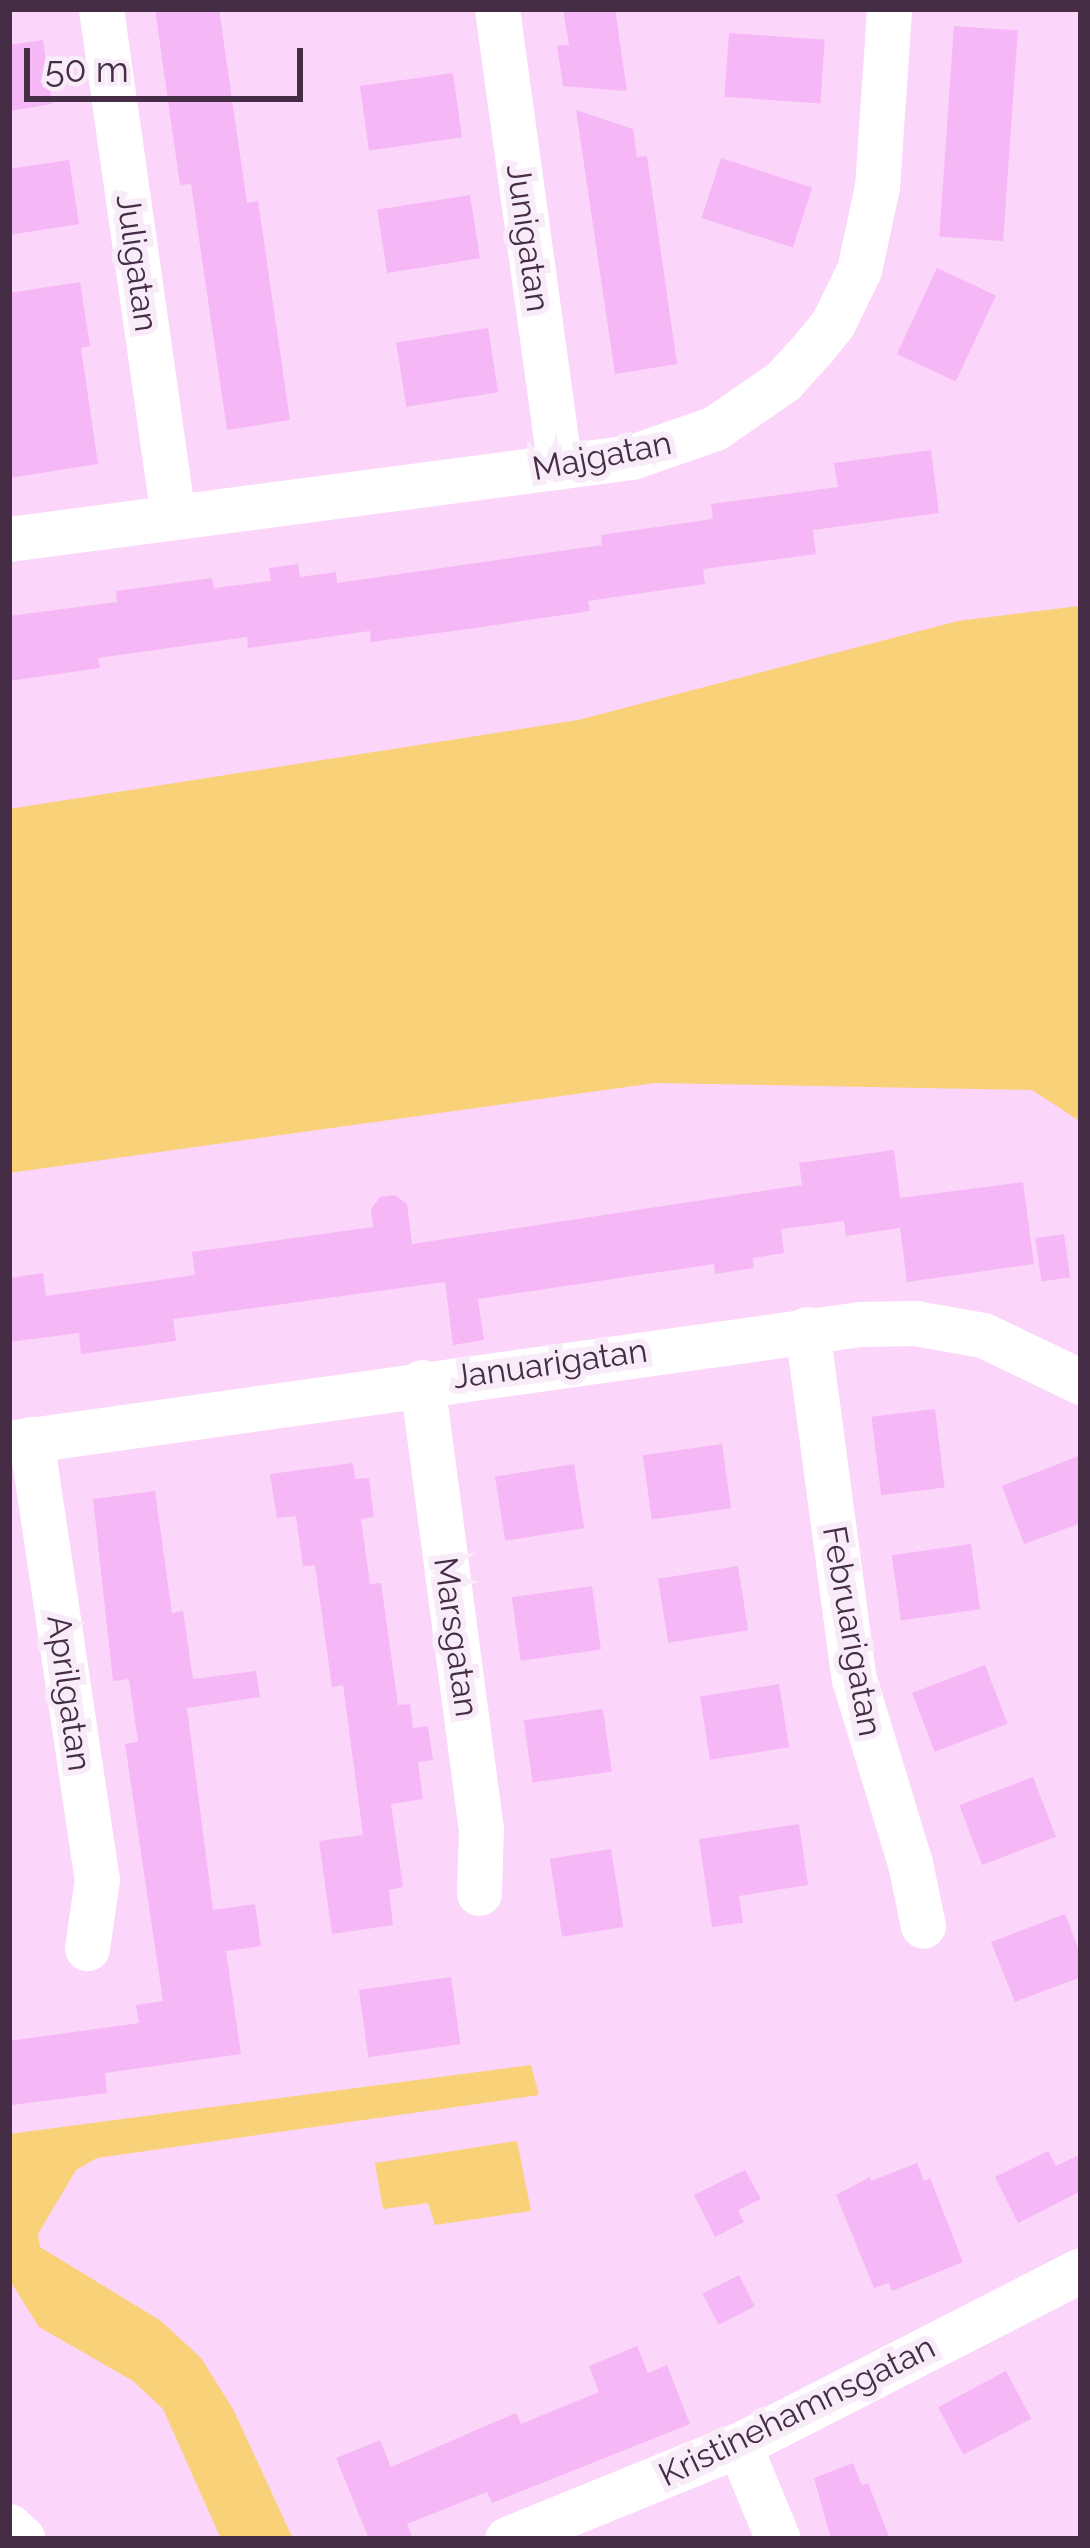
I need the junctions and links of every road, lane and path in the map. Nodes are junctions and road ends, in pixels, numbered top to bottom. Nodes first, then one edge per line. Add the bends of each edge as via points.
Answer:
1 (101, 9) edge
2 (497, 9) edge
3 (890, 9) edge
4 (560, 466) junction
5 (172, 517) junction
6 (9, 539) edge
7 (807, 1329) junction
8 (422, 1382) junction
9 (1081, 1382) edge
10 (20, 1441) edge
11 (479, 1893) dead end
12 (922, 1926) dead end
13 (88, 1948) dead end
14 (1081, 2270) edge
15 (740, 2445) junction
16 (9, 2525) edge
17 (23, 2539) edge
18 (506, 2539) edge
19 (778, 2539) edge

1 - 5 street, Juligatan
2 - 4 street, Junigatan
3 - 4 street, Majgatan via 877,187 859,269 833,323 783,381 716,428 632,457
4 - 5 street, Majgatan
5 - 6 street, Majgatan
7 - 8 street, Januarigatan
7 - 9 street, Januarigatan via 950,1326 1045,1360
7 - 12 street, Februarigatan via 854,1678
8 - 10 street, Januarigatan
8 - 11 street, Marsgatan via 482,1828
10 - 13 street, Aprilgatan via 97,1879
14 - 15 street, Kristinehamnsgatan
15 - 18 street, Kristinehamnsgatan
15 - 19 street
16 - 17 street

